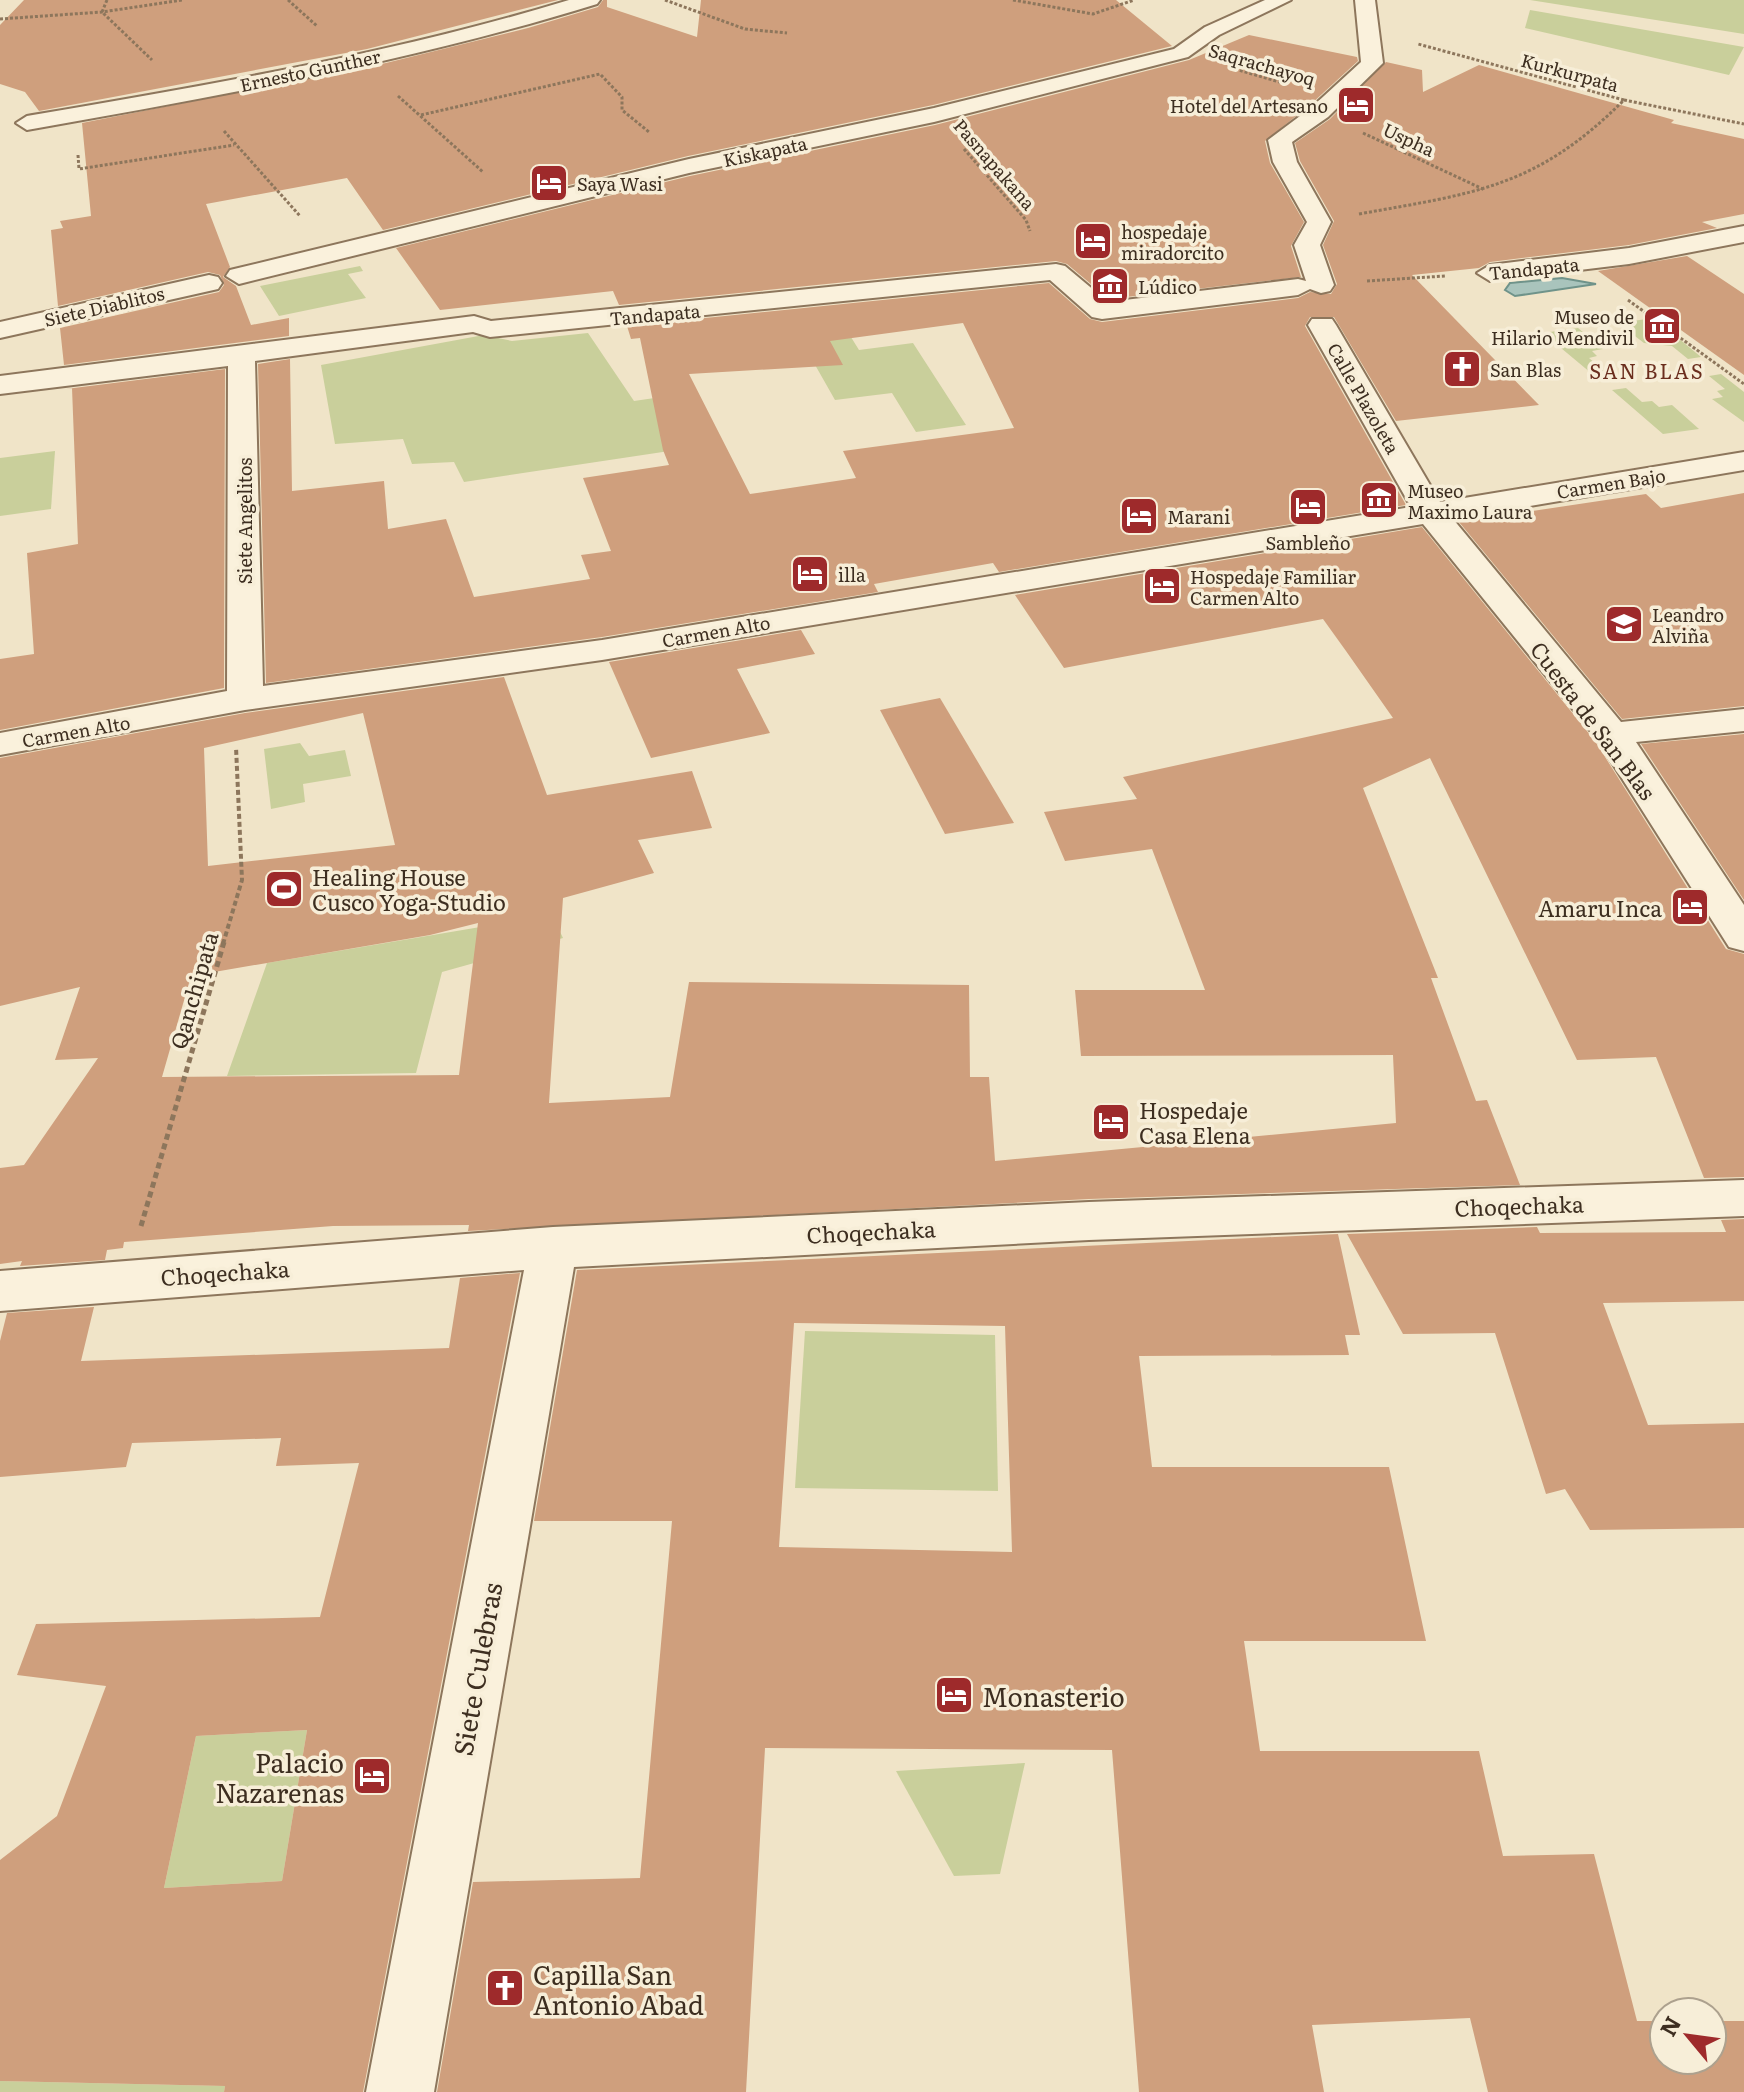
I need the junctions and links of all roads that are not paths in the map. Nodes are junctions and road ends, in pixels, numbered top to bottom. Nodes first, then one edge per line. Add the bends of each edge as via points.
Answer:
1 (590, 0) edge
2 (1281, 0) edge
3 (1365, 0) edge
4 (27, 123) dead end
5 (1744, 234) edge
6 (1490, 273) road end
7 (239, 276) dead end
8 (209, 283) dead end
9 (1322, 325) dead end
10 (0, 330) edge
11 (225, 355) junction
12 (0, 385) edge
13 (1744, 461) edge
14 (1431, 513) junction
15 (239, 700) junction
16 (1744, 720) edge
17 (1612, 734) junction
18 (0, 744) edge
19 (1744, 937) edge
20 (1744, 1198) edge
21 (553, 1246) junction
22 (0, 1291) edge
23 (400, 2092) edge

1 - 4 street, Ernesto Gunther via 486,32 262,82
2 - 7 street, Kiskapata via 1212,31 1181,53
3 - 11 street, Tandapata via 1372,63 1280,140 1285,162 1319,222 1307,245 1310,286 1102,311 1056,272 490,329 474,324
5 - 6 street, Tandapata via 1629,256
8 - 10 street, Siete Diablitos
9 - 14 street, Calle Plazoleta
11 - 12 street, Tandapata
11 - 15 street, Siete Angelitos via 242,362
13 - 14 street, Carmen Bajo
14 - 15 street, Carmen Alto via 602,650
14 - 17 street, Cuesta de San Blas
15 - 18 street, Carmen Alto
16 - 17 street
17 - 19 street, Cuesta de San Blas
20 - 21 street, Choqechaka
21 - 22 street, Choqechaka
21 - 23 street, Siete Culebras

